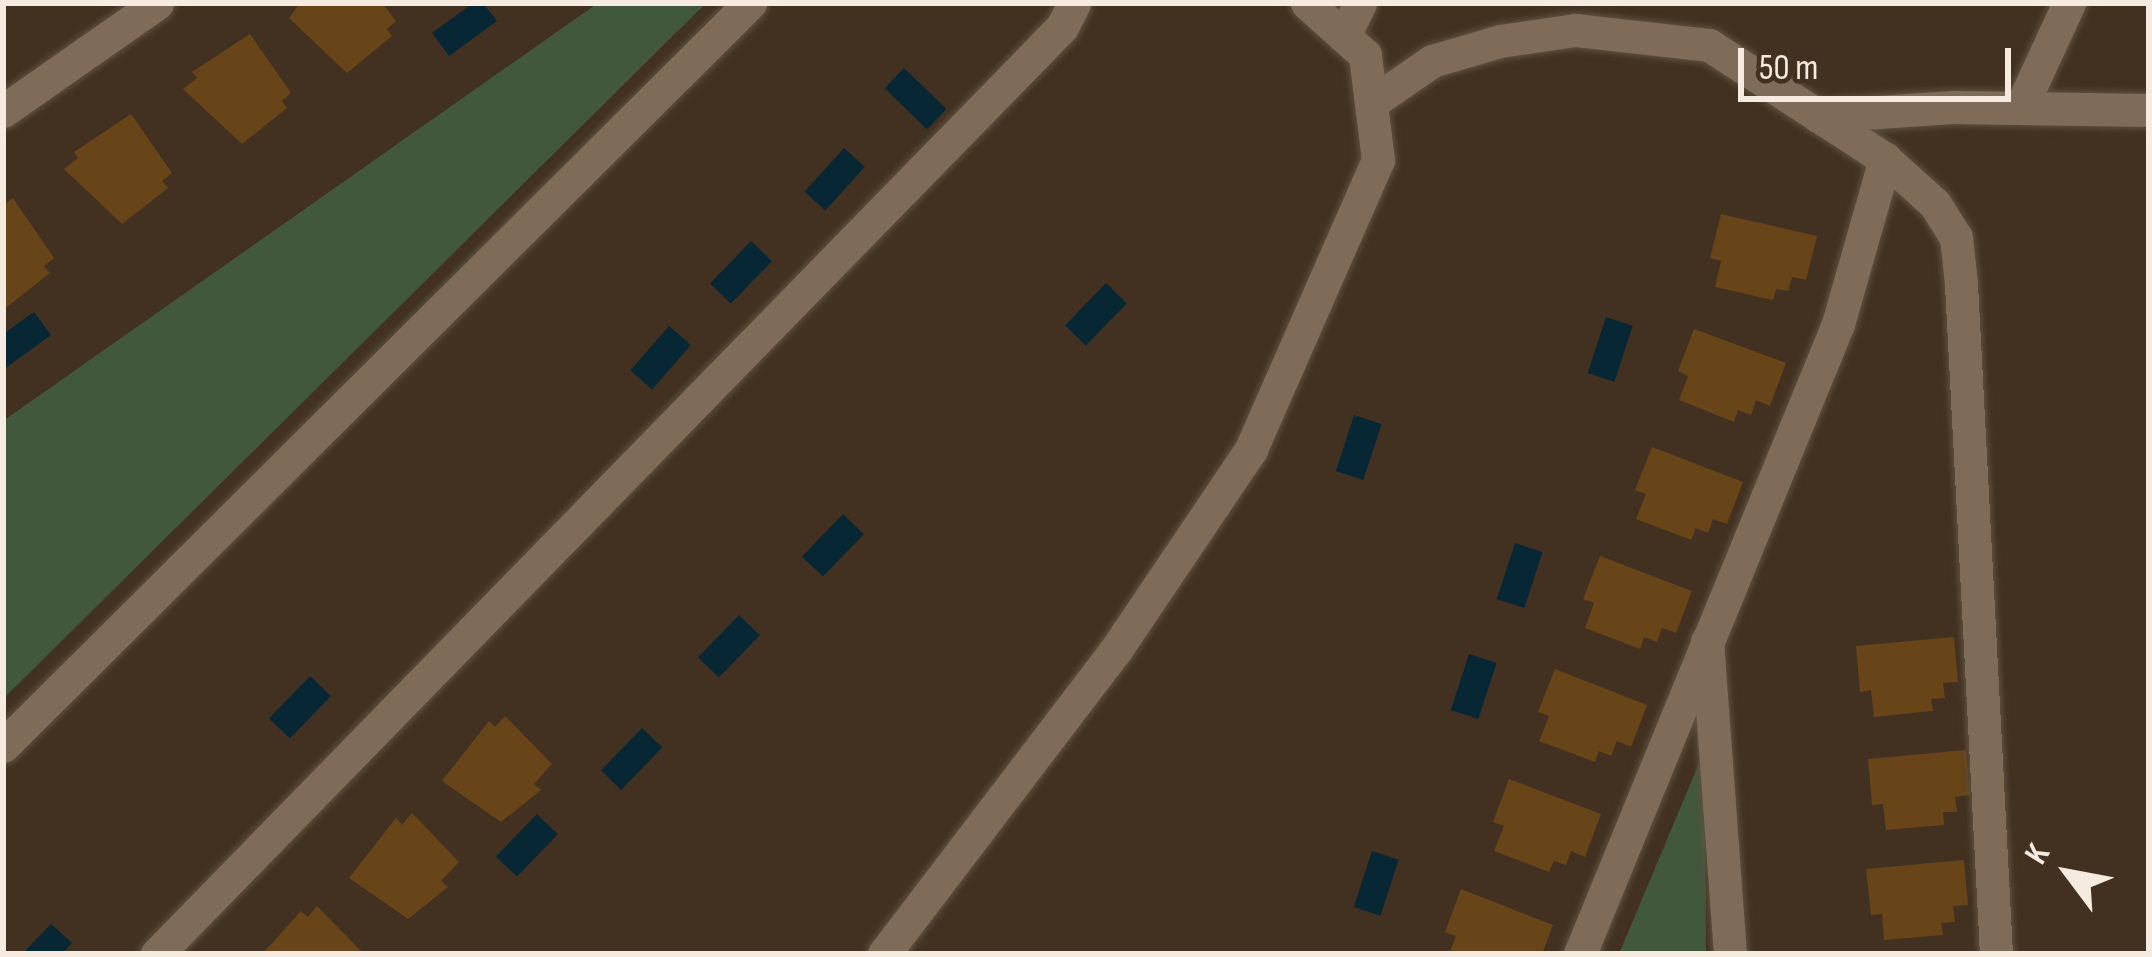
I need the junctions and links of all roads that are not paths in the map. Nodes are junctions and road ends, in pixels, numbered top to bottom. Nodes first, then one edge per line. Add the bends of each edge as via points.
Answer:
1 (158, 3) edge
2 (750, 3) edge
3 (1074, 3) edge
4 (1307, 3) edge
5 (1360, 3) edge
6 (2069, 3) edge
7 (1345, 36) junction
8 (1371, 103) junction
9 (2021, 107) junction
10 (2149, 110) edge
11 (3, 111) edge
12 (1818, 116) junction
13 (1885, 159) junction
14 (1706, 634) junction
15 (3, 746) edge
16 (157, 954) edge
17 (884, 954) edge
18 (1580, 954) edge
19 (1730, 954) edge
20 (1996, 954) edge

1 - 11 street
2 - 15 street
3 - 16 street via 1062,27
4 - 7 street
5 - 7 street
6 - 9 street
7 - 8 street via 1365,55
8 - 12 street via 1432,61 1575,30 1709,45
8 - 17 street via 1378,160 1251,449 1115,651
9 - 10 street
9 - 12 street
12 - 13 street
13 - 14 street via 1838,324
13 - 20 street via 1935,204 1955,237
14 - 18 street
14 - 19 street

